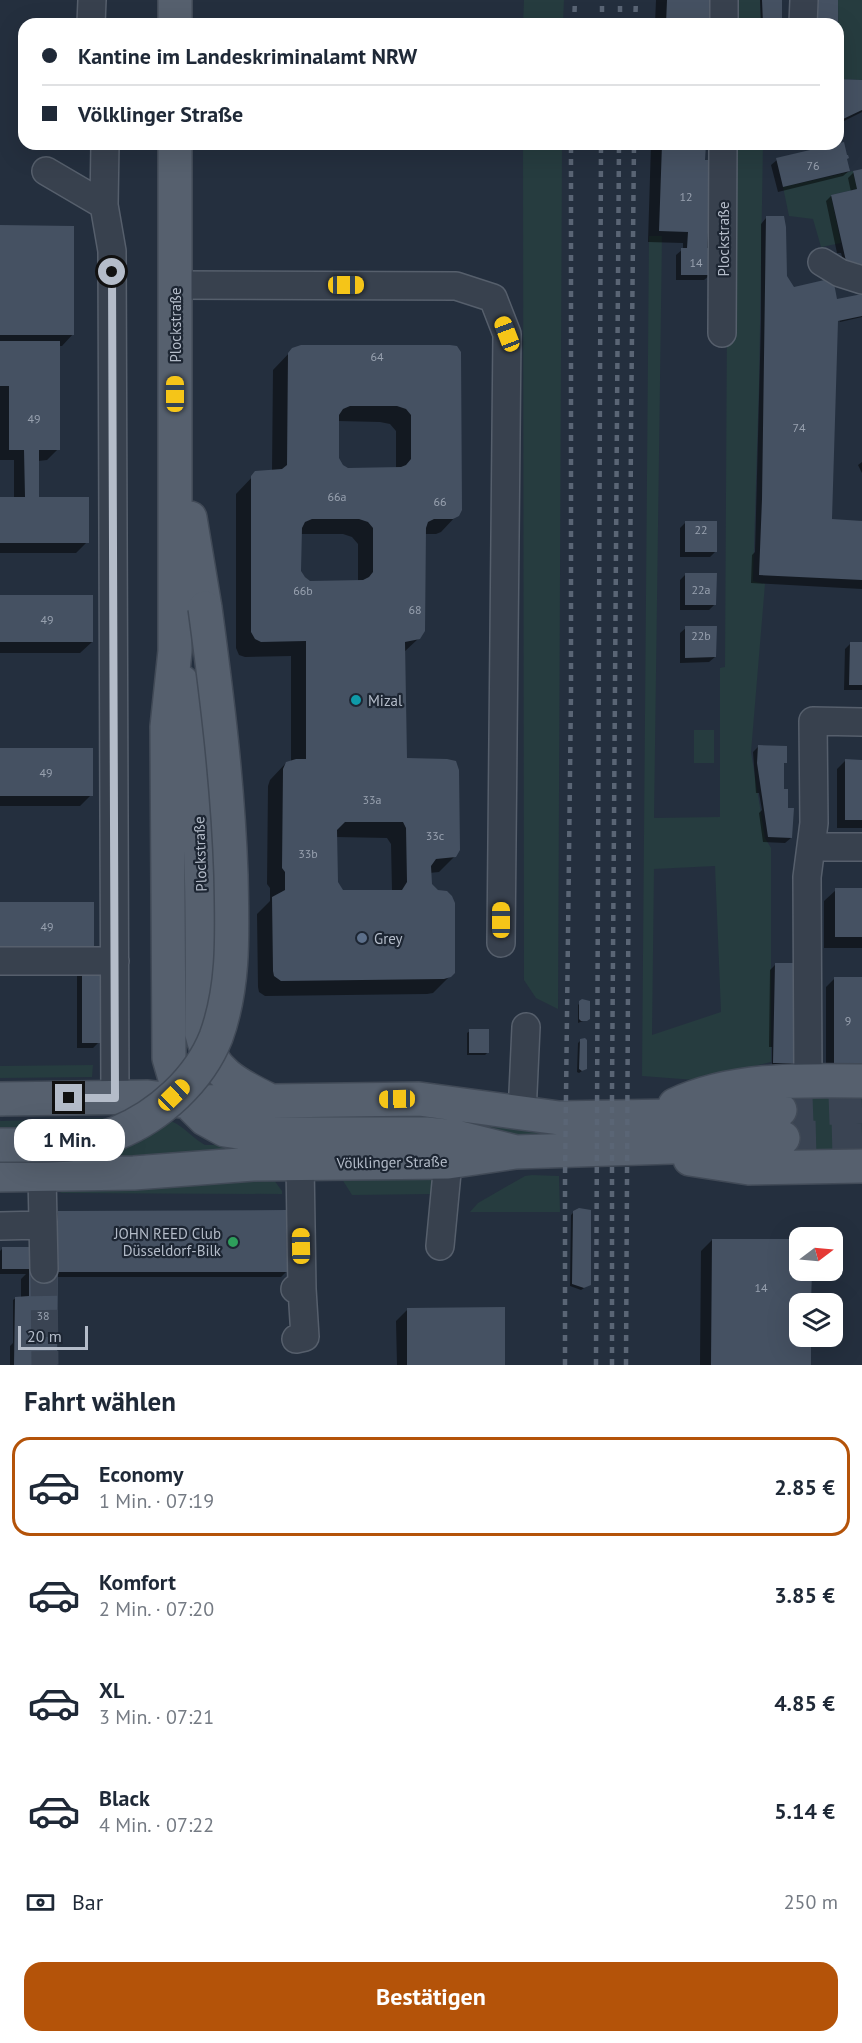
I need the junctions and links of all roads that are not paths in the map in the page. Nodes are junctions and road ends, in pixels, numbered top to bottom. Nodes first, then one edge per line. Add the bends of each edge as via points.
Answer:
1 (92, 0) edge
2 (175, 0) edge
3 (724, 0) edge
4 (804, 0) edge
5 (91, 18) edge
6 (175, 18) edge
7 (724, 18) edge
8 (803, 18) edge
9 (105, 150) edge
10 (175, 150) edge
11 (723, 150) edge
12 (45, 171) dead end
13 (104, 205) junction
14 (822, 262) dead end
15 (862, 280) edge
16 (176, 285) junction
17 (722, 333) dead end
18 (175, 474) junction
19 (175, 651) junction
20 (862, 722) edge
21 (812, 847) junction
22 (862, 847) edge
23 (501, 943) dead end
24 (0, 961) edge
25 (115, 961) junction
26 (525, 1027) dead end
27 (169, 1058) junction
28 (808, 1080) junction
29 (862, 1081) edge
30 (0, 1098) edge
31 (115, 1098) junction
32 (148, 1098) junction
33 (270, 1100) junction
34 (188, 1102) junction
35 (522, 1114) junction
36 (653, 1116) junction
37 (0, 1145) edge
38 (654, 1148) junction
39 (516, 1152) junction
40 (448, 1162) junction
41 (300, 1163) junction
42 (862, 1166) edge
43 (0, 1175) edge
44 (42, 1175) junction
45 (43, 1225) junction
46 (0, 1226) edge
47 (440, 1246) dead end
48 (44, 1269) tunnel mouth
49 (296, 1339) dead end

1 - 5 lane
2 - 6 main road
3 - 7 lane
4 - 8 lane
9 - 13 lane
10 - 16 main road, Plockstraße
11 - 17 lane, Plockstraße
12 - 13 lane
13 - 25 lane via 112,251
14 - 15 lane
16 - 18 main road, Plockstraße
16 - 23 lane via 456,286 493,298 507,334
18 - 19 main road, Plockstraße
18 - 37 main road, bridge via 192,524 222,732 232,919 231,973 224,1011 215,1039 185,1086 141,1121 85,1142
19 - 27 main road, Plockstraße via 167,727
19 - 33 main road, Plockstraße via 189,714 198,788 202,1034 211,1058 224,1073 241,1087
20 - 21 lane via 813,721
21 - 22 lane
21 - 28 lane via 807,877
24 - 25 lane
25 - 31 lane
26 - 35 lane
27 - 32 main road
27 - 34 main road via 176,1082
28 - 29 main road
28 - 36 main road via 740,1085 682,1102
30 - 31 main road, Völklinger Straße
31 - 32 main road, Völklinger Straße
32 - 34 main road, Völklinger Straße
33 - 34 main road, Völklinger Straße
33 - 35 main road, Völklinger Straße via 419,1099
34 - 39 main road via 205,1119 225,1130 251,1134 426,1134
35 - 36 main road, Völklinger Straße via 559,1118
36 - 38 main road, Völklinger Straße via 728,1115 781,1124 703,1146
38 - 39 main road, Völklinger Straße
38 - 42 main road via 697,1161 749,1168
39 - 40 main road, Völklinger Straße
40 - 41 main road, Völklinger Straße
40 - 47 lane
41 - 44 main road, Völklinger Straße
41 - 49 lane via 299,1289 305,1337
43 - 44 main road, Völklinger Straße
44 - 45 lane
45 - 46 lane
45 - 48 lane

